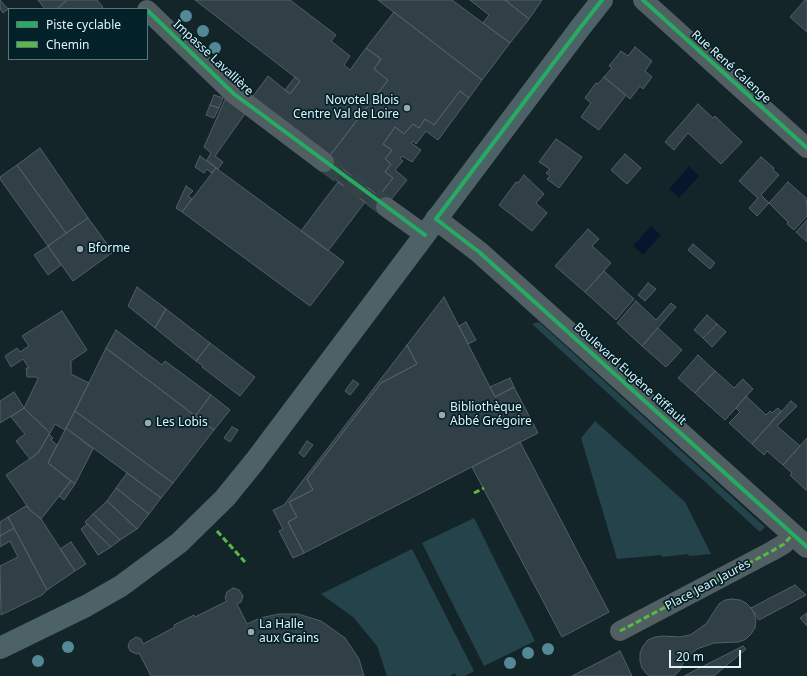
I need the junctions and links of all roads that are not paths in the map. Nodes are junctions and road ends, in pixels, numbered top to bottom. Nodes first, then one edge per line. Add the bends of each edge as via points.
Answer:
1 (137, 0) edge
2 (602, 0) edge
3 (643, 0) edge
4 (146, 8) edge
5 (148, 10) edge
6 (807, 148) edge
7 (324, 162) tunnel mouth
8 (386, 207) tunnel mouth
9 (430, 227) junction
10 (800, 541) edge
11 (620, 631) dead end
12 (0, 648) edge

1 - 4 street, Impasse Lavallière
2 - 9 main road
3 - 6 street, Rue René Calenge
5 - 7 street, Impasse Lavallière via 234,94
8 - 9 street
9 - 10 street, Boulevard Eugène Riffault via 479,252
9 - 12 main road via 244,475 190,533 121,586
10 - 11 street, Place Jean Jaurès via 784,544

